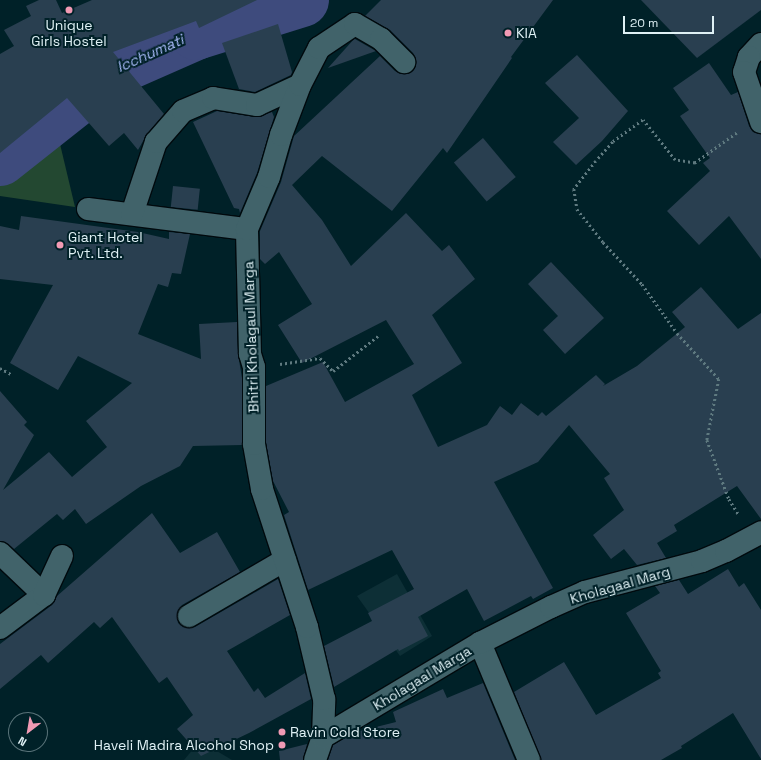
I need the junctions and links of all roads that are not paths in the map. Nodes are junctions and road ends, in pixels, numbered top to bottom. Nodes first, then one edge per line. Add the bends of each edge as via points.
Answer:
1 (761, 44) edge
2 (404, 62) dead end
3 (300, 85) junction
4 (761, 122) edge
5 (88, 209) dead end
6 (132, 214) junction
7 (247, 229) junction
8 (757, 535) edge
9 (0, 553) edge
10 (62, 556) dead end
11 (285, 560) junction
12 (44, 595) junction
13 (189, 616) dead end
14 (0, 628) edge
15 (480, 643) junction
16 (323, 737) junction
17 (315, 760) edge
18 (529, 760) edge

1 - 4 street via 749,57 744,72
2 - 3 street, Bhitri Kholagaul Marga via 381,39 355,24 320,48
3 - 6 street via 257,105 213,98 183,111 156,142
3 - 7 street, Bhitri Kholagaul Marga via 281,135 269,177
5 - 6 street
6 - 7 street
7 - 11 street, Bhitri Kholagaul Marga via 250,346 254,368 254,444 262,489
8 - 15 street, Kholagaal Marg via 702,561 585,592
9 - 12 street
10 - 12 street
11 - 13 street
11 - 16 street, Bhitri Kholagaul Marga via 307,627 324,699
12 - 14 street
15 - 16 street, Kholagaal Marga
15 - 18 street
16 - 17 street

